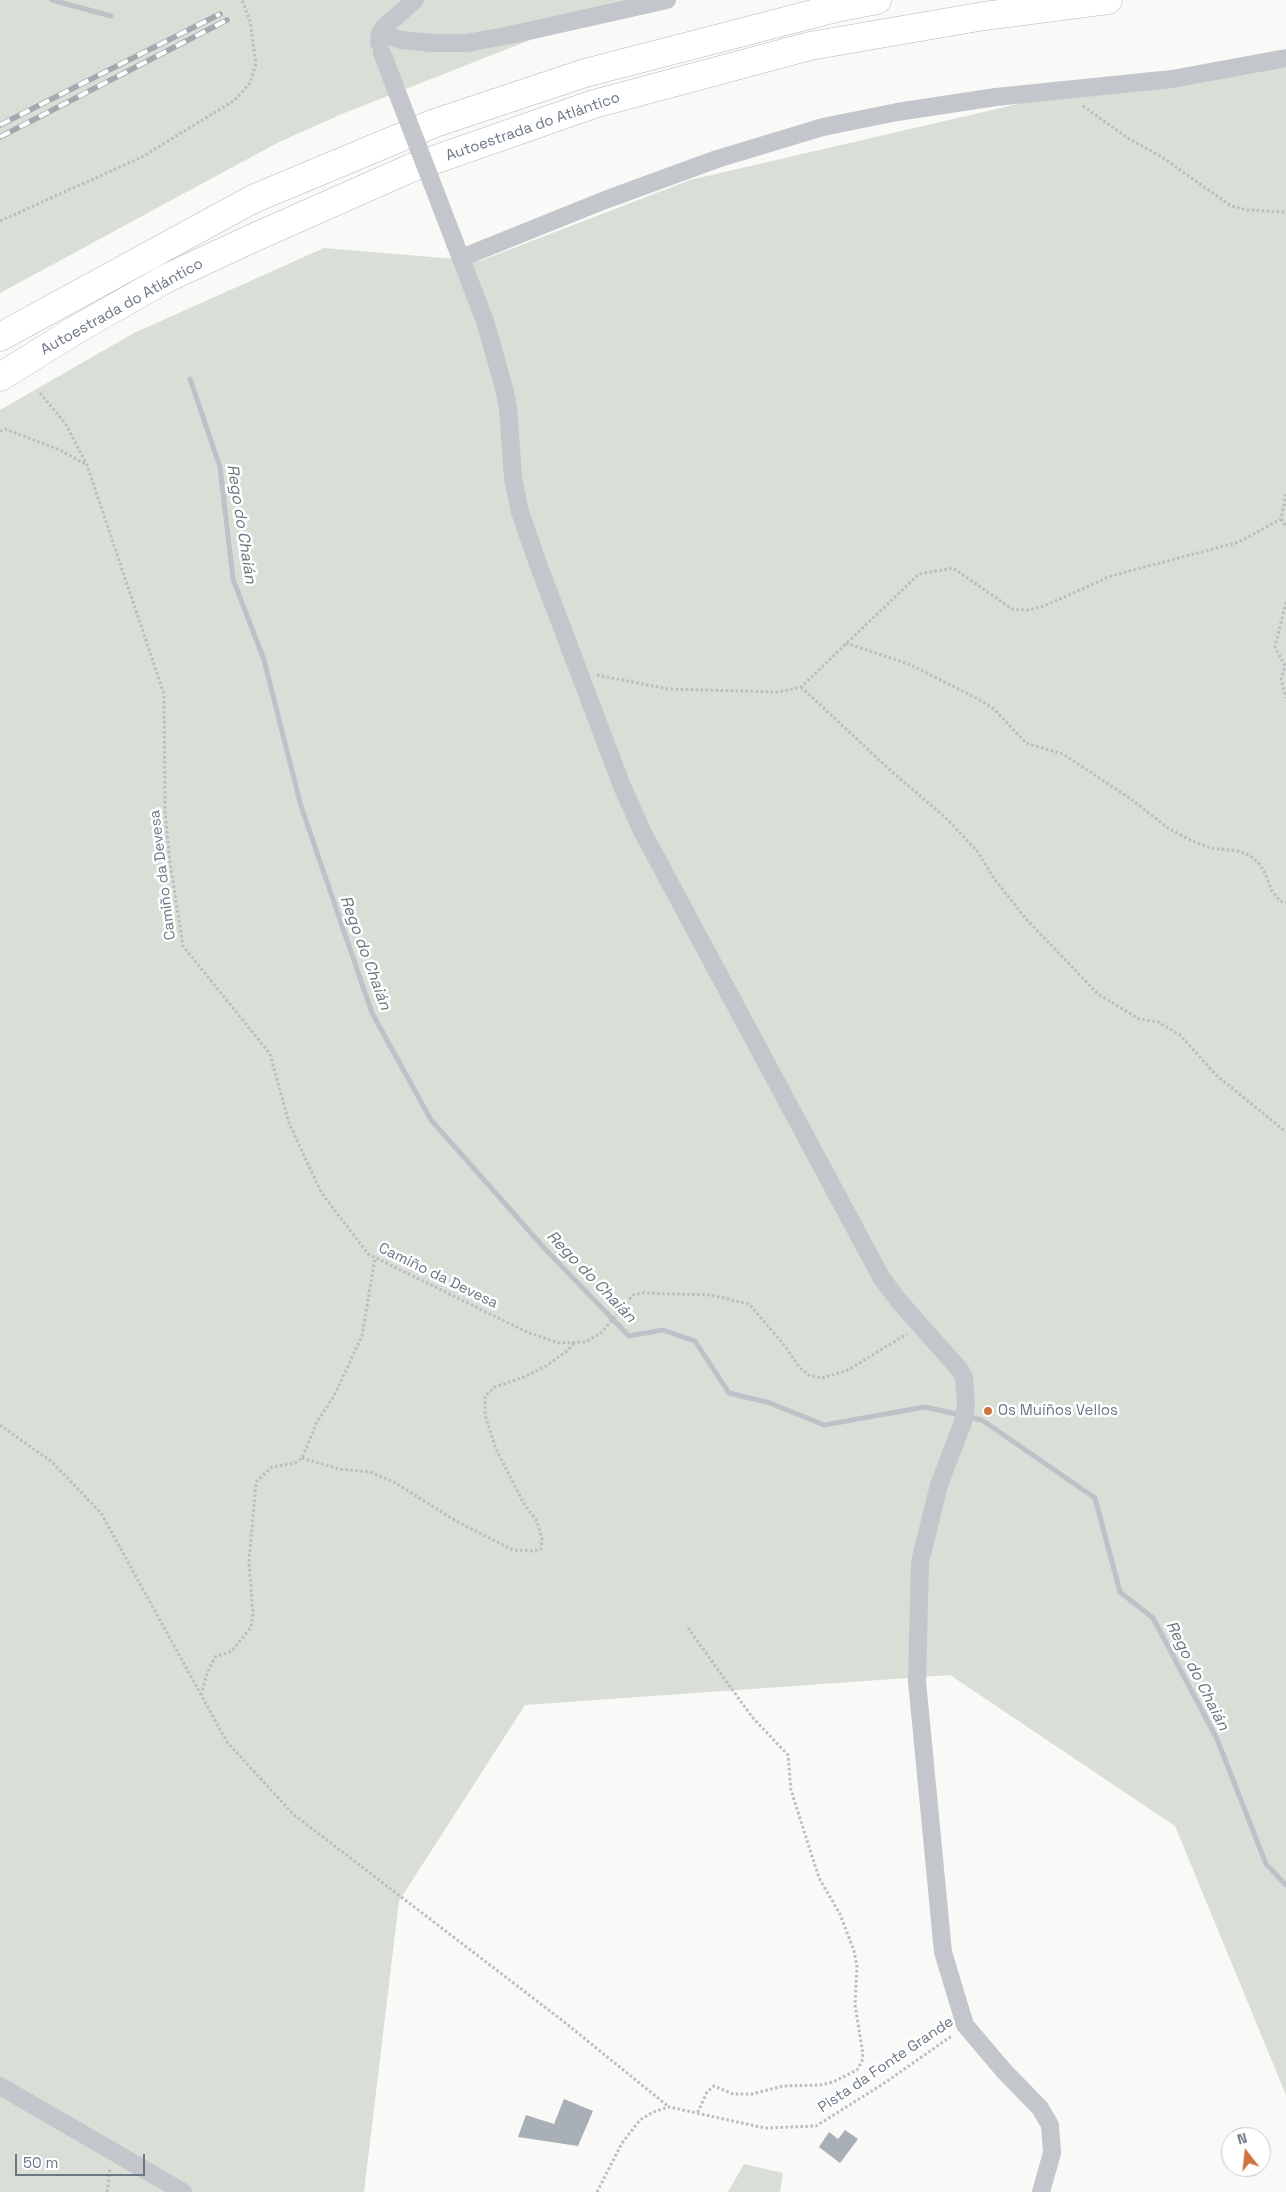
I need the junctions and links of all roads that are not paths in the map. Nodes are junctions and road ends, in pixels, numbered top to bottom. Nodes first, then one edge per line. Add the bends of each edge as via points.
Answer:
1 (415, 0) edge
2 (667, 0) edge
3 (877, 0) edge
4 (1108, 0) edge
5 (380, 33) junction
6 (1286, 58) edge
7 (253, 199) junction
8 (458, 251) junction
9 (0, 316) edge
10 (0, 337) edge
11 (0, 377) edge
12 (0, 2086) edge
13 (183, 2192) edge
14 (1041, 2192) edge

1 - 5 street via 388,22
2 - 5 street via 467,42 401,40
3 - 7 highway via 585,72 435,123
4 - 11 highway, Autoestrada do Atlántico via 984,16 810,46 594,104 411,168 252,238 168,278
5 - 8 street, bridge via 382,53
6 - 8 street via 1172,79 1060,89 897,112 823,128 708,163
7 - 9 highway via 197,217
7 - 10 highway
8 - 14 street via 486,321 504,388 516,495 538,564 614,769 642,831 881,1277 960,1370 966,1385 963,1422 939,1485 920,1562 917,1680 943,1952 966,2025 1040,2108 1050,2126 1052,2154
12 - 13 street

